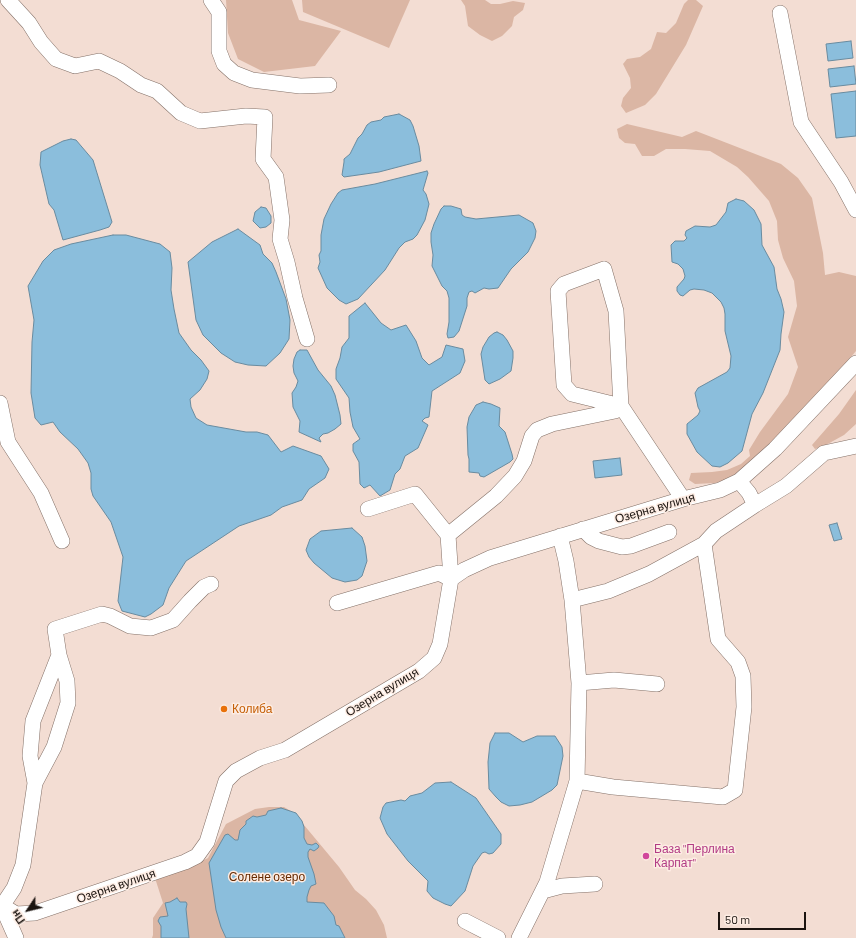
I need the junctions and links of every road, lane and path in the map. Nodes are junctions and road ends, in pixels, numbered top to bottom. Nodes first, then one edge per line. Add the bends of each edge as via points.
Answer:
1 (8, 0) edge
2 (211, 0) edge
3 (780, 13) dead end
4 (329, 85) dead end
5 (856, 210) edge
6 (307, 339) dead end
7 (856, 362) edge
8 (0, 403) edge
9 (621, 406) junction
10 (856, 446) edge
11 (740, 480) junction
12 (683, 499) junction
13 (755, 505) junction
14 (368, 509) dead end
15 (584, 529) junction
16 (669, 532) dead end
17 (448, 536) junction
18 (560, 536) junction
19 (62, 541) dead end
20 (704, 544) junction
21 (451, 579) junction
22 (211, 584) dead end
23 (572, 600) junction
24 (336, 603) dead end
25 (59, 655) junction
26 (579, 683) junction
27 (657, 684) dead end
28 (577, 781) junction
29 (35, 782) junction
30 (595, 884) dead end
31 (543, 891) junction
32 (1, 905) edge
33 (465, 921) dead end
34 (16, 938) edge
35 (498, 938) edge
36 (519, 938) edge

1 - 6 street via 56,59 75,66 99,61 141,85 157,91 181,113 200,121 246,116 265,117 263,159 276,177 282,220 280,239
2 - 4 street via 219,12 219,51 224,64 234,73 252,80 300,86
3 - 5 street via 801,122 841,182
7 - 11 street, Озерна вулиця via 775,449
8 - 19 street via 8,442 41,493
9 - 9 street via 572,394 564,385 558,291 564,284 604,269 616,311
9 - 12 street
9 - 17 street via 615,411 552,424 537,430 515,476 496,496
10 - 13 street via 824,453 786,486
11 - 12 street, Озерна вулиця via 720,490
11 - 13 street
12 - 15 street, Озерна вулиця
13 - 20 street via 716,531
14 - 17 street via 414,494
15 - 16 street via 599,541 622,547
15 - 18 street, Озерна вулиця
17 - 21 street
18 - 21 street, Озерна вулиця via 490,558
18 - 23 street
20 - 23 street via 649,574 615,588
20 - 28 street via 718,639 738,662 743,676 744,707 735,790 723,797 613,787
21 - 24 street via 439,573
21 - 32 street, Озерна вулиця via 440,644 434,658 419,670 285,750 260,758 236,771 226,781 207,842 197,856 35,913 16,914
22 - 25 street via 204,587 173,620 151,628 130,626 102,614 55,629
23 - 26 street
25 - 29 street via 33,721 30,756
25 - 29 street via 67,681 68,703 54,747
26 - 27 street via 614,680
26 - 28 street
28 - 31 street
29 - 32 street via 23,865 14,888
30 - 31 street via 562,886
31 - 36 street
32 - 34 street
33 - 35 street

